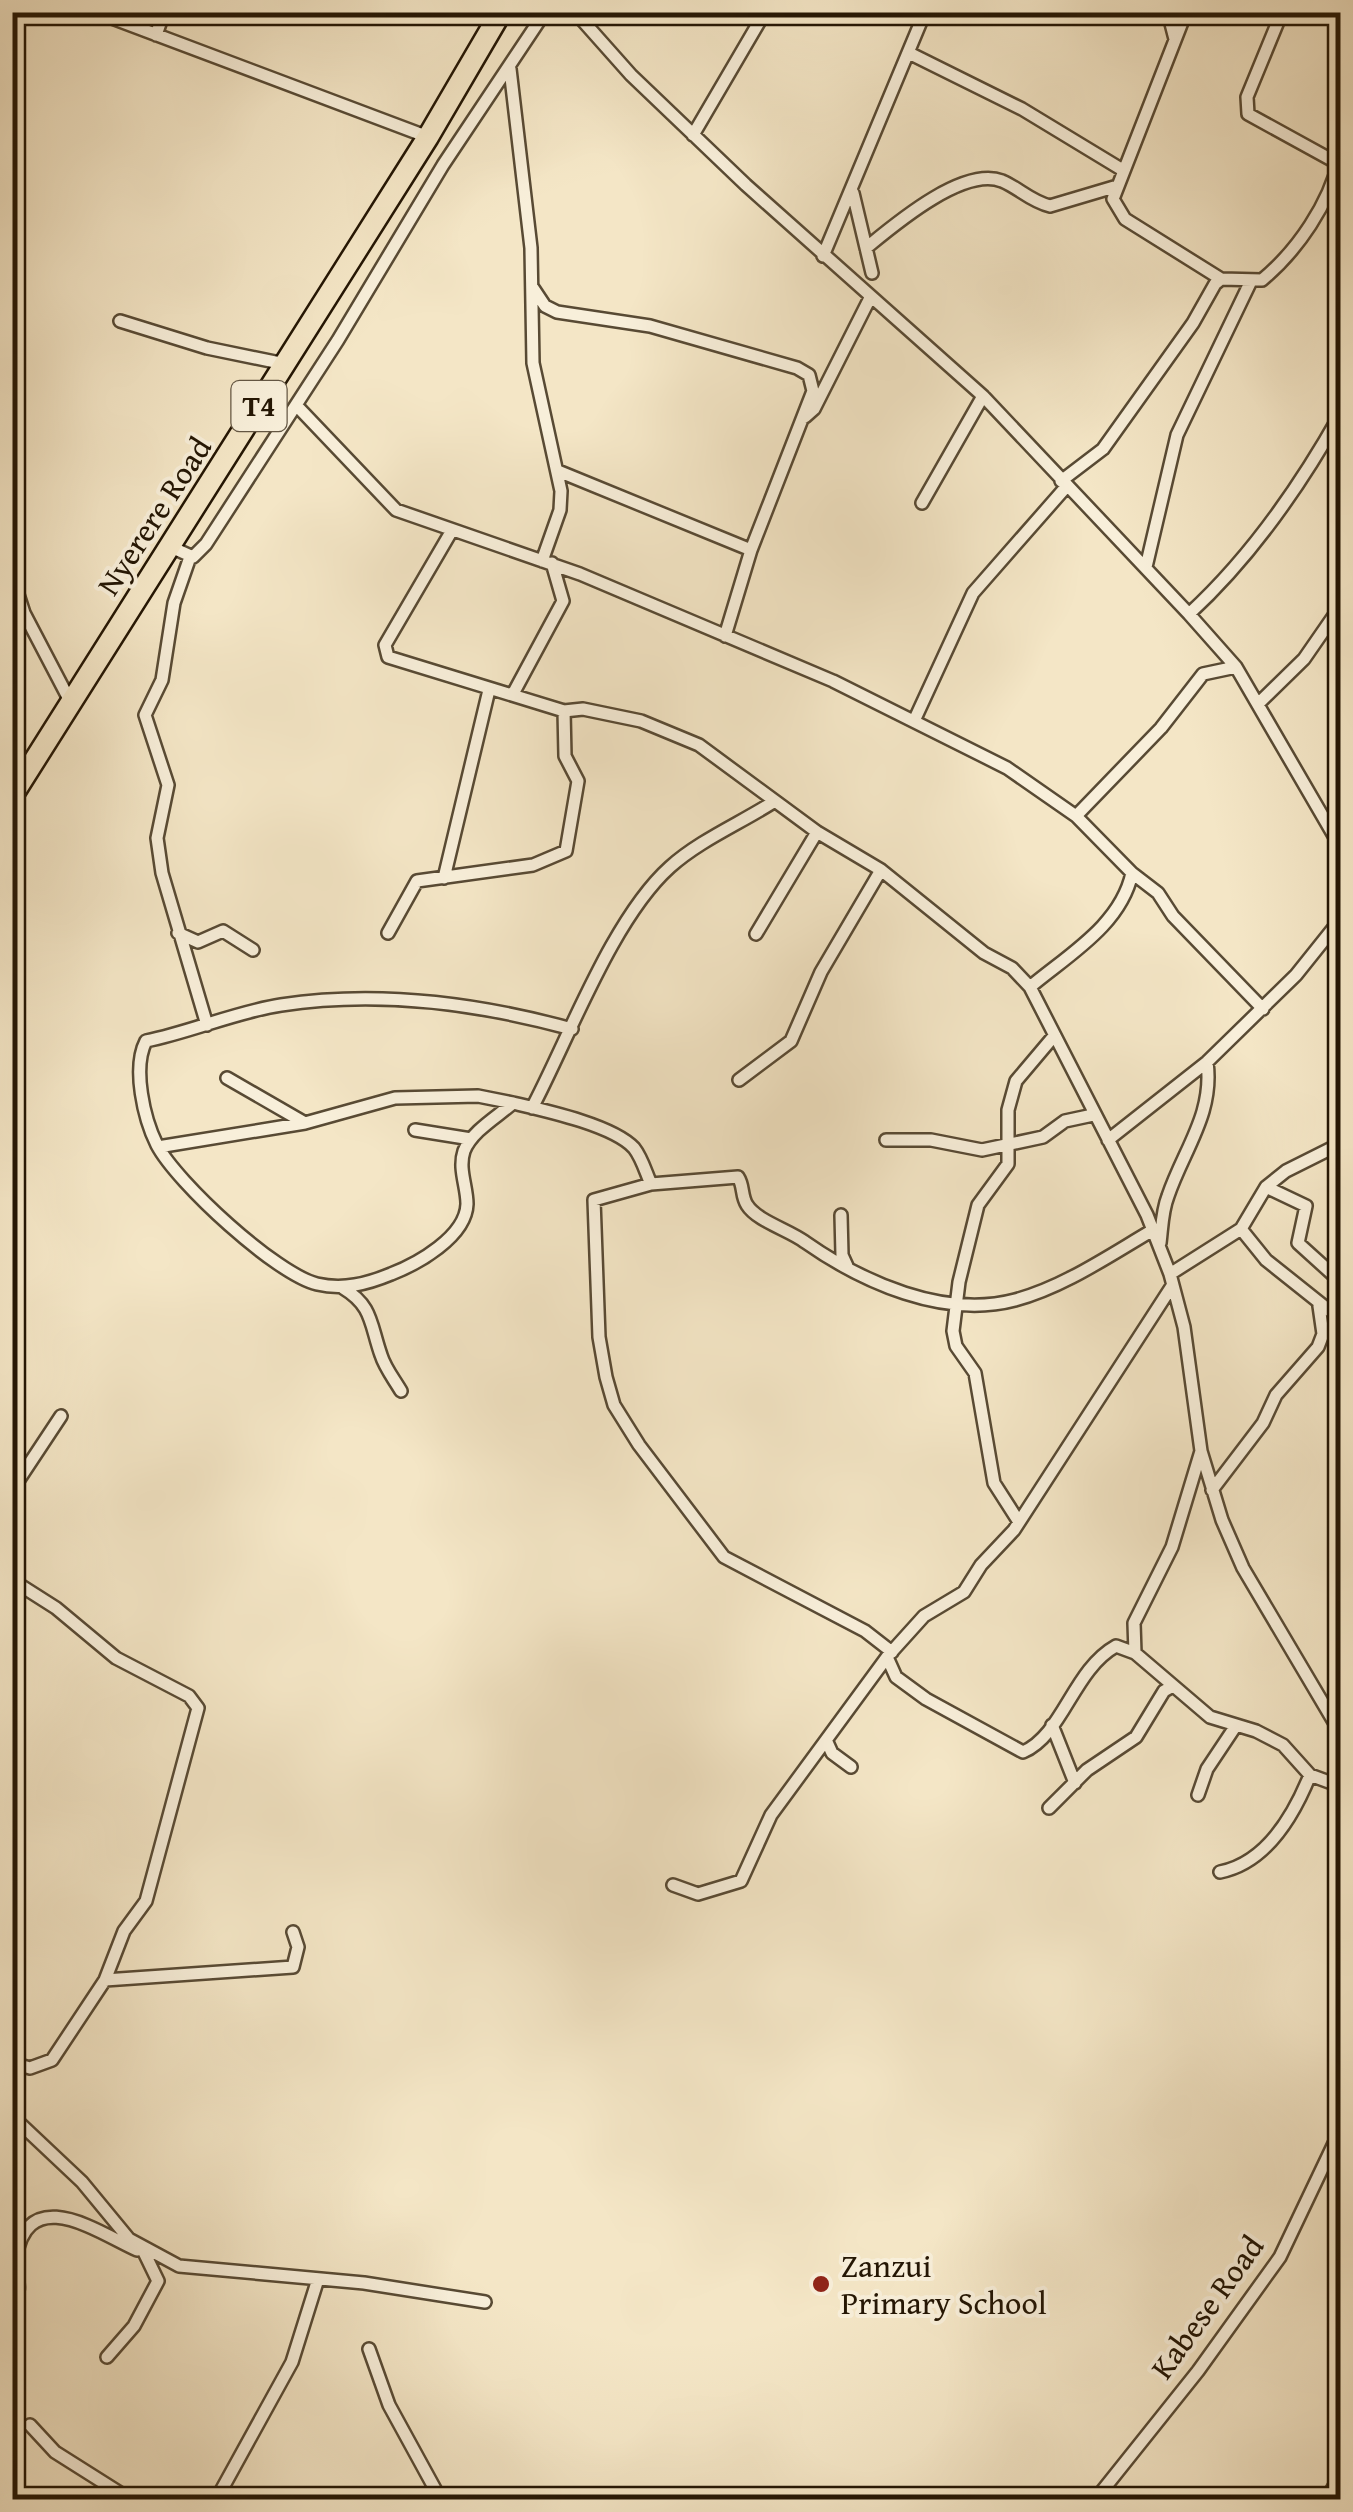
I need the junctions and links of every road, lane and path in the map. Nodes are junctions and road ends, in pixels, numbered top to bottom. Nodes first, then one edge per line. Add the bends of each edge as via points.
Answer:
1 (96, 12) edge
2 (164, 12) edge
3 (545, 12) edge
4 (575, 12) edge
5 (766, 12) edge
6 (925, 12) edge
7 (1168, 12) edge
8 (1186, 12) edge
9 (1282, 12) edge
10 (497, 14) edge
11 (156, 35) junction
12 (1175, 39) junction
13 (909, 53) junction
14 (510, 69) junction
15 (693, 136) junction
16 (428, 137) junction
17 (1340, 161) edge
18 (1121, 169) junction
19 (1337, 186) edge
20 (1114, 187) junction
21 (853, 193) junction
22 (866, 248) junction
23 (823, 256) junction
24 (872, 274) dead end
25 (1221, 279) junction
26 (1250, 282) junction
27 (532, 288) junction
28 (870, 298) junction
29 (120, 321) dead end
30 (285, 364) junction
31 (983, 396) junction
32 (296, 404) junction
33 (1340, 415) edge
34 (801, 421) junction
35 (558, 472) junction
36 (1063, 484) junction
37 (922, 503) dead end
38 (452, 532) junction
39 (751, 550) junction
40 (180, 552) junction
41 (547, 562) junction
42 (1146, 567) junction
43 (12, 576) edge
44 (1340, 607) edge
45 (1190, 614) junction
46 (725, 636) junction
47 (1236, 667) junction
48 (489, 690) junction
49 (514, 692) junction
50 (70, 701) junction
51 (1260, 703) junction
52 (564, 711) junction
53 (914, 721) junction
54 (12, 730) edge
55 (16, 789) edge
56 (775, 801) junction
57 (1076, 816) junction
58 (817, 832) junction
59 (1340, 846) edge
60 (881, 870) junction
61 (1132, 873) junction
62 (444, 878) junction
63 (1340, 920) edge
64 (178, 932) junction
65 (388, 933) dead end
66 (756, 934) dead end
67 (253, 950) dead end
68 (1030, 988) junction
69 (1263, 1009) junction
70 (207, 1025) junction
71 (572, 1030) junction
72 (1054, 1036) junction
73 (1208, 1062) junction
74 (227, 1078) dead end
75 (738, 1080) dead end
76 (513, 1104) junction
77 (532, 1108) junction
78 (1093, 1116) junction
79 (304, 1123) junction
80 (415, 1130) dead end
81 (470, 1139) junction
82 (886, 1140) dead end
83 (1108, 1140) junction
84 (1011, 1144) junction
85 (1340, 1144) edge
86 (158, 1147) junction
87 (652, 1184) junction
88 (1266, 1187) junction
89 (840, 1215) dead end
90 (1242, 1229) junction
91 (1153, 1230) junction
92 (1159, 1248) junction
93 (848, 1266) junction
94 (1171, 1280) junction
95 (1340, 1281) edge
96 (342, 1288) junction
97 (956, 1303) junction
98 (1319, 1306) junction
99 (1340, 1319) edge
100 (401, 1391) dead end
101 (61, 1416) dead end
102 (1201, 1451) junction
103 (12, 1490) edge
104 (1212, 1490) junction
105 (1019, 1522) junction
106 (12, 1580) edge
107 (1135, 1653) junction
108 (890, 1655) junction
109 (1173, 1686) junction
110 (1052, 1725) junction
111 (1235, 1727) junction
112 (1340, 1732) edge
113 (828, 1742) junction
114 (850, 1767) dead end
115 (1310, 1775) junction
116 (1075, 1783) junction
117 (1340, 1786) edge
118 (1198, 1795) dead end
119 (1049, 1808) dead end
120 (1220, 1872) dead end
121 (674, 1885) dead end
122 (293, 1932) dead end
123 (105, 1980) junction
124 (12, 2063) edge
125 (12, 2116) edge
126 (1340, 2131) edge
127 (144, 2251) junction
128 (318, 2279) junction
129 (485, 2302) dead end
130 (12, 2310) edge
131 (369, 2348) dead end
132 (108, 2357) dead end
133 (30, 2425) dead end
134 (1340, 2476) edge
135 (1098, 2496) edge
136 (1233, 2498) edge
137 (131, 2500) edge
138 (216, 2500) edge
139 (441, 2500) edge
140 (1274, 2500) edge
141 (1326, 2500) edge

1 - 11 street
2 - 11 street
3 - 14 street
4 - 15 street
5 - 15 street
6 - 13 street
7 - 12 street
8 - 12 street
9 - 17 street via 1247,97 1248,114
10 - 16 highway, Nyerere Road / T4
11 - 16 street
12 - 18 street
13 - 18 street
13 - 21 street
14 - 27 street
14 - 32 street via 443,164
15 - 23 street
16 - 30 highway, Nyerere Road / T4
17 - 19 street
18 - 20 street
19 - 26 street via 1277,268
20 - 22 street via 1050,206 999,180 975,183 934,197
20 - 25 street via 1116,210 1125,219
21 - 22 street
21 - 23 street
22 - 24 street
23 - 28 street
25 - 26 street
25 - 36 street via 1104,449
26 - 42 street via 1177,435
27 - 34 street via 557,312 650,326 798,368 809,375 813,391
27 - 35 street via 533,363
28 - 31 street
28 - 34 street via 814,409
29 - 30 street
30 - 40 highway, Nyerere Road / T4
31 - 36 street
31 - 37 street
32 - 38 street via 396,510
32 - 40 street via 206,544
33 - 45 street via 1310,468 1231,573
34 - 39 street
35 - 39 street
35 - 41 street via 560,510
36 - 42 street
36 - 53 street via 973,593
38 - 41 street
38 - 48 street via 384,653
39 - 46 street
40 - 50 highway, Nyerere Road / T4
40 - 64 street via 162,680 145,716 168,785 157,838
41 - 46 street
41 - 49 street via 563,601
42 - 45 street
43 - 50 street
44 - 51 street via 1304,659
45 - 47 street
46 - 53 street
47 - 51 street
47 - 57 street via 1203,674
48 - 49 street
48 - 62 street
49 - 52 street
50 - 55 highway, Nyerere Road / T4
51 - 59 street
52 - 56 street via 612,714 664,728 699,745
52 - 62 street via 566,756 578,782 566,851 533,865
53 - 57 street via 1007,768
54 - 55 street
56 - 58 street
56 - 71 street via 668,868 626,928
57 - 61 street
58 - 60 street
58 - 66 street
60 - 68 street
60 - 75 street via 821,972 791,1041
61 - 68 street via 1112,917
61 - 69 street
62 - 65 street via 412,885
63 - 69 street
64 - 67 street via 198,942 223,932
64 - 70 street
68 - 72 street
69 - 73 street
70 - 71 street via 282,1004 382,1000 456,1003
70 - 86 street via 143,1047 142,1086
71 - 77 street
72 - 78 street
72 - 84 street via 1016,1081 1008,1110
73 - 83 street
73 - 92 street via 1206,1110 1166,1198
74 - 79 street
76 - 77 street
76 - 79 street via 478,1096 396,1098
76 - 81 street
77 - 87 street via 625,1140
78 - 83 street
78 - 84 street
79 - 86 street
80 - 81 street
81 - 96 street via 462,1160 467,1209 446,1240 394,1274
82 - 84 street via 982,1150
83 - 91 street
84 - 97 street via 1002,1174 978,1205
85 - 88 street
86 - 96 street via 217,1211 283,1267
87 - 93 street via 738,1177 754,1213
87 - 108 street via 595,1198 591,1207 598,1338 614,1405 724,1556 864,1631
88 - 90 street
88 - 95 street via 1306,1206 1298,1243
89 - 93 street
90 - 94 street
90 - 98 street
91 - 92 street
91 - 97 street via 1076,1275 1018,1299
92 - 94 street
93 - 97 street via 898,1291
94 - 102 street
94 - 105 street
96 - 100 street via 372,1314 382,1358
97 - 105 street via 953,1337 975,1373 994,1483
98 - 99 street
98 - 104 street via 1318,1348 1276,1395
101 - 103 street
102 - 104 street
102 - 107 street via 1172,1547 1134,1623
104 - 112 street via 1243,1568
105 - 108 street via 964,1592 924,1616
106 - 123 street via 116,1658 197,1702 146,1900 124,1931
107 - 109 street
107 - 110 street via 1116,1646 1107,1651 1081,1677
108 - 110 street via 900,1681 1018,1751 1028,1751
108 - 113 street
109 - 111 street via 1194,1708
109 - 116 street via 1136,1736
110 - 116 street
111 - 115 street via 1282,1745
111 - 118 street
113 - 114 street
113 - 121 street via 771,1816 741,1881 698,1894
115 - 117 street
115 - 120 street via 1293,1813 1260,1852 1246,1866
116 - 119 street
122 - 123 street via 293,1967
123 - 124 street via 52,2060 30,2068
125 - 127 street
126 - 135 street, Kabese Road via 1280,2257
127 - 128 street via 192,2271
127 - 130 street via 65,2216 49,2216 32,2227 18,2252 21,2285
127 - 132 street via 158,2284
128 - 129 street
128 - 138 street via 292,2362
131 - 139 street via 390,2406
133 - 137 street via 70,2463
134 - 141 street
135 - 136 street
136 - 140 street

